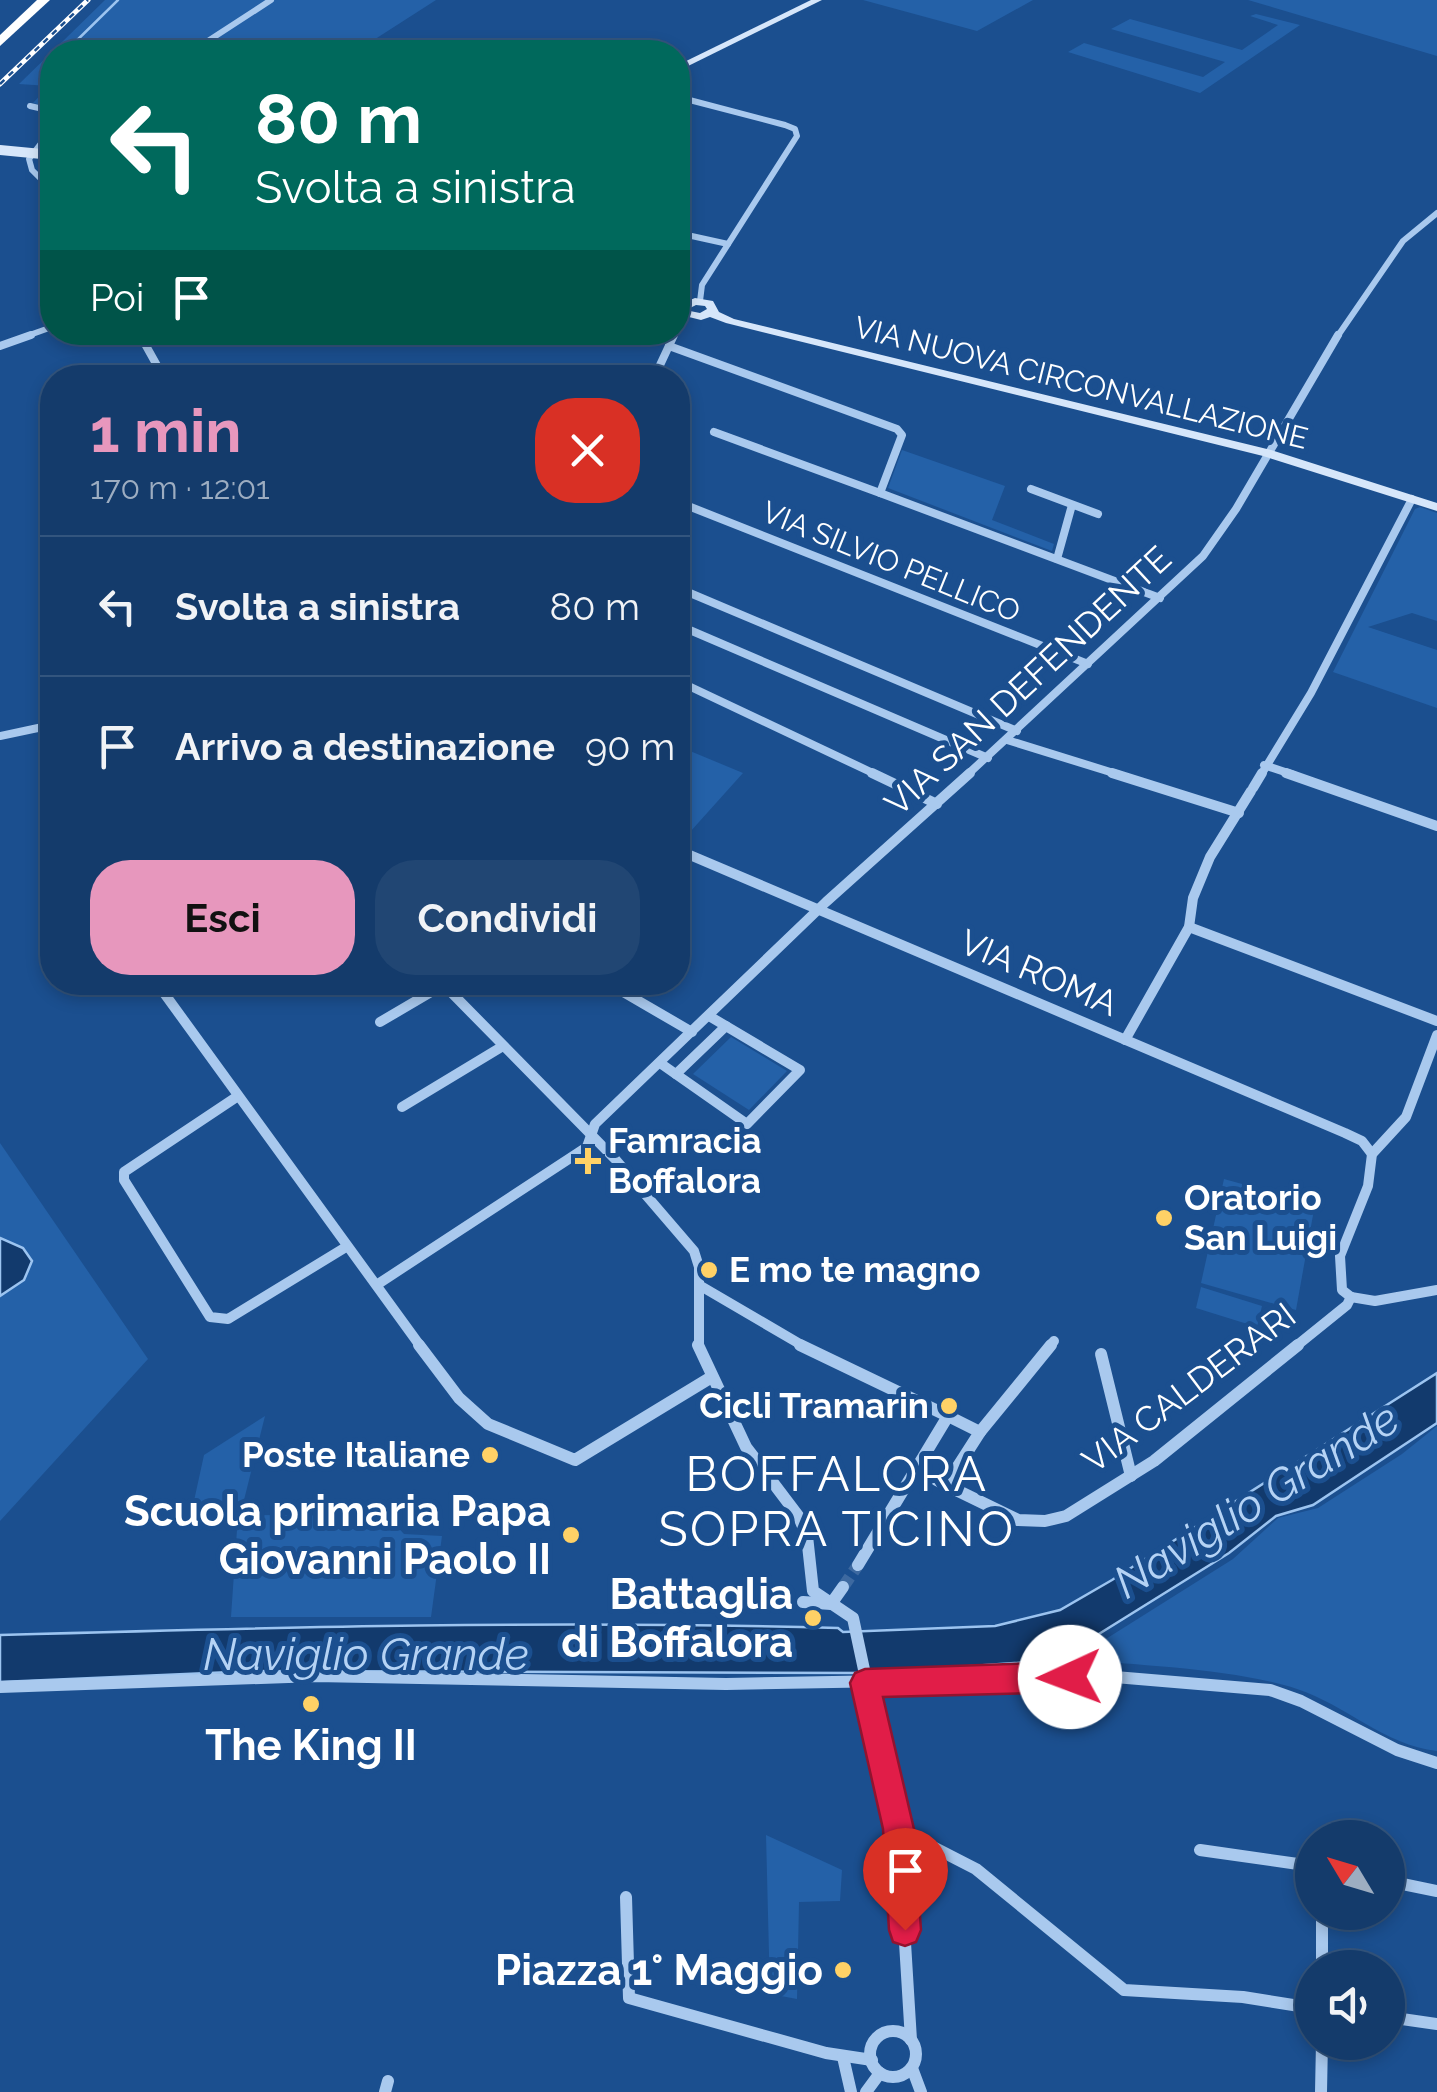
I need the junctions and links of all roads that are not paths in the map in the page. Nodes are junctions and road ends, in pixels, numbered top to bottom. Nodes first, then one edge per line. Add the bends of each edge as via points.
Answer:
1 (32, 0) edge
2 (44, 0) edge
3 (271, 0) edge
4 (818, 0) edge
5 (0, 30) edge
6 (209, 40) edge
7 (0, 42) edge
8 (690, 62) edge
9 (690, 100) edge
10 (30, 106) dead end
11 (40, 108) edge
12 (40, 144) edge
13 (0, 150) edge
14 (40, 154) edge
15 (40, 178) edge
16 (1437, 212) edge
17 (690, 236) edge
18 (728, 244) junction
19 (700, 301) junction
20 (690, 306) edge
21 (690, 311) edge
22 (712, 313) junction
23 (40, 331) edge
24 (0, 346) edge
25 (668, 346) joint
26 (660, 365) edge
27 (714, 432) dead end
28 (1266, 453) junction
29 (1031, 489) dead end
30 (880, 494) junction
31 (1412, 499) junction
32 (1072, 505) junction
33 (690, 507) edge
34 (1437, 508) edge
35 (1098, 514) dead end
36 (1056, 559) junction
37 (690, 593) edge
38 (1160, 598) junction
39 (690, 629) edge
40 (1088, 664) junction
41 (690, 686) edge
42 (40, 728) edge
43 (1017, 731) junction
44 (0, 736) edge
45 (1007, 740) junction
46 (988, 758) junction
47 (1264, 765) junction
48 (936, 804) junction
49 (1239, 813) junction
50 (1437, 826) edge
51 (690, 855) edge
52 (819, 909) junction
53 (1189, 927) junction
54 (165, 995) edge
55 (424, 995) edge
56 (453, 995) edge
57 (628, 995) edge
58 (709, 1016) junction
59 (1437, 1021) edge
60 (380, 1022) dead end
61 (726, 1026) junction
62 (692, 1032) junction
63 (1437, 1035) edge
64 (1125, 1040) junction
65 (503, 1046) junction
66 (660, 1063) junction
67 (676, 1074) junction
68 (238, 1096) junction
69 (402, 1106) dead end
70 (591, 1136) junction
71 (1372, 1154) junction
72 (346, 1247) junction
73 (378, 1284) junction
74 (699, 1285) junction
75 (1437, 1290) edge
76 (1351, 1297) junction
77 (1054, 1341) dead end
78 (1101, 1354) dead end
79 (710, 1378) junction
80 (948, 1416) junction
81 (980, 1432) junction
82 (915, 1468) junction
83 (1131, 1476) junction
84 (946, 1485) junction
85 (858, 1564) tunnel mouth
86 (843, 1587) tunnel mouth
87 (831, 1604) junction
88 (864, 1679) junction
89 (0, 1687) edge
90 (1437, 1763) edge
91 (898, 1829) junction
92 (1200, 1850) dead end
93 (1295, 1864) edge
94 (1405, 1884) edge
95 (1437, 1891) edge
96 (626, 1896) dead end
97 (1295, 2005) edge
98 (1405, 2020) edge
99 (1437, 2024) edge
100 (911, 2040) junction
101 (843, 2057) junction
102 (1322, 2060) edge
103 (876, 2067) junction
104 (912, 2068) junction
105 (851, 2092) edge
106 (866, 2092) edge
107 (921, 2092) edge
108 (1321, 2092) edge

1 - 5 highway
2 - 7 highway
3 - 6 street
4 - 8 street
9 - 18 street via 796,129
10 - 11 street
12 - 15 street via 28,159
13 - 14 street, bridge
16 - 28 street, VIA SAN DEFENDENTE via 1404,241 1361,299
17 - 18 street
18 - 19 street via 702,285
19 - 20 street
19 - 22 street via 712,305
21 - 22 street
22 - 28 street, VIA NUOVA CIRCONVALLAZIONE
23 - 24 street
25 - 26 street
25 - 30 street via 900,431
27 - 30 street
28 - 31 street, VIA NUOVA CIRCONVALLAZIONE
28 - 38 street, VIA SAN DEFENDENTE via 1222,532
29 - 32 street
30 - 36 street
31 - 34 street, VIA NUOVA CIRCONVALLAZIONE
31 - 47 street via 1311,693
32 - 35 street
32 - 36 street
33 - 40 street, VIA SILVIO PELLICO
36 - 38 street
37 - 43 street
38 - 40 street, VIA SAN DEFENDENTE
39 - 46 street
40 - 43 street, VIA SAN DEFENDENTE
41 - 48 street
42 - 44 street
43 - 45 street, VIA SAN DEFENDENTE
45 - 46 street, VIA SAN DEFENDENTE
45 - 49 street
46 - 48 street, VIA SAN DEFENDENTE
47 - 49 street
47 - 50 street
48 - 52 street, VIA SAN DEFENDENTE
49 - 53 street via 1192,898
51 - 52 street, VIA ROMA
52 - 58 street, VIA SAN DEFENDENTE
52 - 64 street, VIA ROMA
53 - 59 street
53 - 64 street
54 - 68 street
55 - 60 street
56 - 65 street
57 - 62 street
58 - 61 street
58 - 62 street, VIA SAN DEFENDENTE
61 - 67 street
61 - 67 street via 800,1070 747,1124
62 - 66 street, VIA SAN DEFENDENTE
63 - 71 street via 1400,1124
64 - 71 street, VIA ROMA via 1362,1141
65 - 69 street
65 - 70 street
66 - 67 street
66 - 70 street, VIA SAN DEFENDENTE
68 - 72 street
68 - 72 street via 124,1172 210,1317 228,1318
70 - 73 street, VIA SAN DEFENDENTE via 587,1146
70 - 74 street via 694,1251
71 - 76 street via 1338,1266 1342,1290
72 - 73 street
73 - 79 street via 481,1418 574,1460
74 - 79 street via 696,1331
74 - 80 street via 800,1346
75 - 76 street via 1375,1301
76 - 83 street, VIA CALDERARI
77 - 81 street
78 - 83 street
79 - 87 street via 746,1447 808,1536 808,1596
80 - 81 street
80 - 82 street
81 - 84 street
82 - 84 street, VIA CALDERARI
82 - 85 street
83 - 84 street, VIA CALDERARI via 1066,1516 1045,1521 1018,1520
86 - 87 street
87 - 88 street via 854,1624
88 - 89 street via 316,1676
88 - 90 street via 1103,1676 1250,1685 1310,1704 1416,1759
88 - 91 street
91 - 97 street via 976,1869 1124,1990
91 - 100 street
92 - 93 street
94 - 95 street
96 - 101 street via 629,1998
98 - 99 street
100 - 103 street via 900,2031 882,2032 873,2042
100 - 104 street
101 - 103 street
101 - 105 street
102 - 108 street
103 - 104 street via 901,2078
103 - 106 street
104 - 107 street

